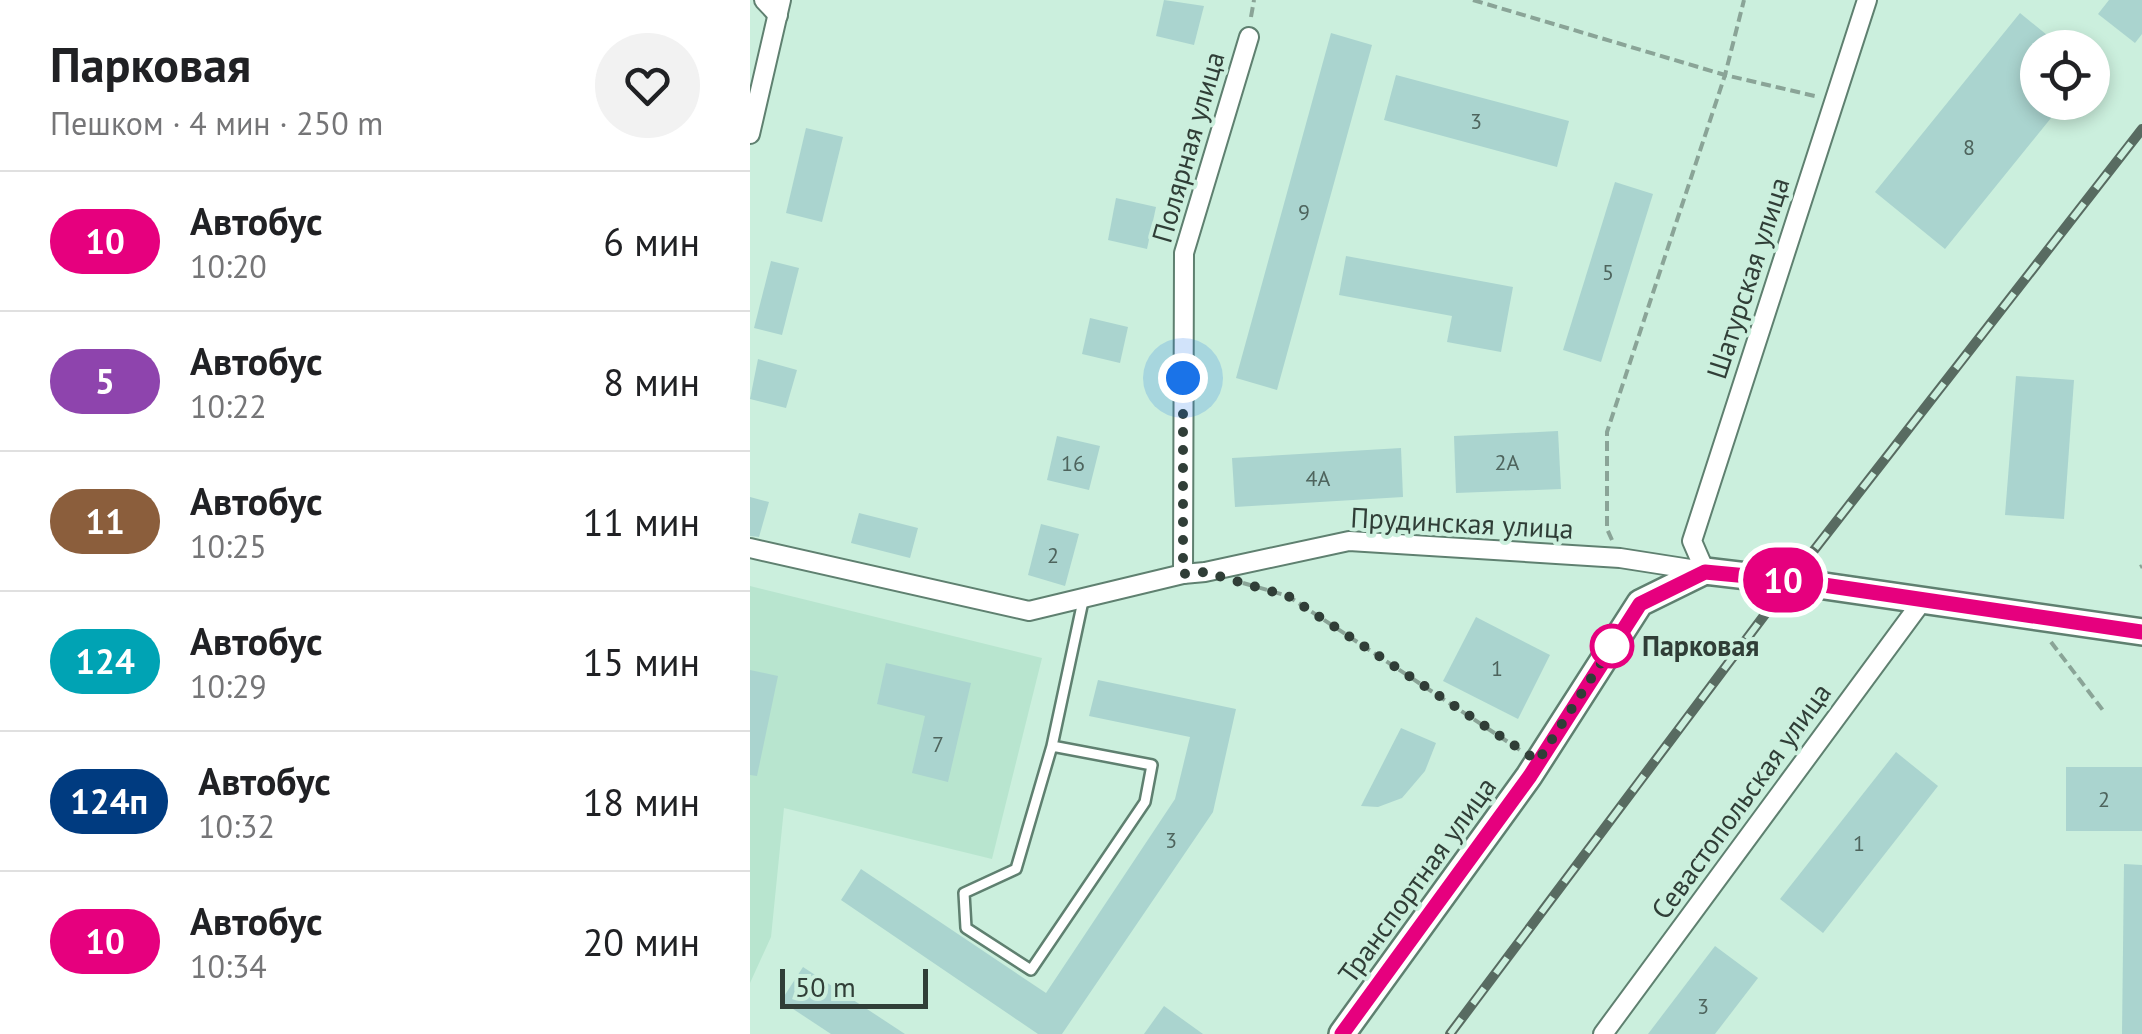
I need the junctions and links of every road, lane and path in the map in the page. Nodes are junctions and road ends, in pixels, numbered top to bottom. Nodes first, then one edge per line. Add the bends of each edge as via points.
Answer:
1 (764, 0) edge
2 (1473, 0) edge
3 (1744, 0) edge
4 (1867, 0) edge
5 (780, 8) edge
6 (1249, 37) dead end
7 (1726, 75) junction
8 (1833, 100) junction
9 (750, 134) edge
10 (750, 548) edge
11 (1620, 558) junction
12 (1205, 572) junction
13 (1705, 572) junction
14 (1183, 574) junction
15 (1083, 600) junction
16 (1923, 600) junction
17 (2031, 616) junction
18 (2142, 632) edge
19 (2106, 714) dead end
20 (1052, 746) junction
21 (1538, 761) junction
22 (1342, 1034) edge
23 (1603, 1034) edge

1 - 5 street
2 - 7 path
3 - 7 path
4 - 8 street, Шатурская улица
5 - 9 street
6 - 14 street, Полярная улица via 1184,252
7 - 8 path
7 - 11 path via 1608,432 1607,529
8 - 13 street, Шатурская улица via 1692,540
10 - 15 street, Прудинская улица via 1029,611
11 - 12 street, Прудинская улица via 1350,541
11 - 13 street, Прудинская улица
12 - 14 street, Прудинская улица
12 - 21 path via 1288,596
13 - 16 street
13 - 21 street, Транспортная улица via 1640,604
14 - 15 street, Прудинская улица
15 - 20 lane
16 - 17 street
16 - 23 street, Севастопольская улица
17 - 18 street
17 - 19 path
20 - 20 lane via 1152,765 1145,802 1030,970 966,928 964,893 1016,869
21 - 22 street, Транспортная улица

